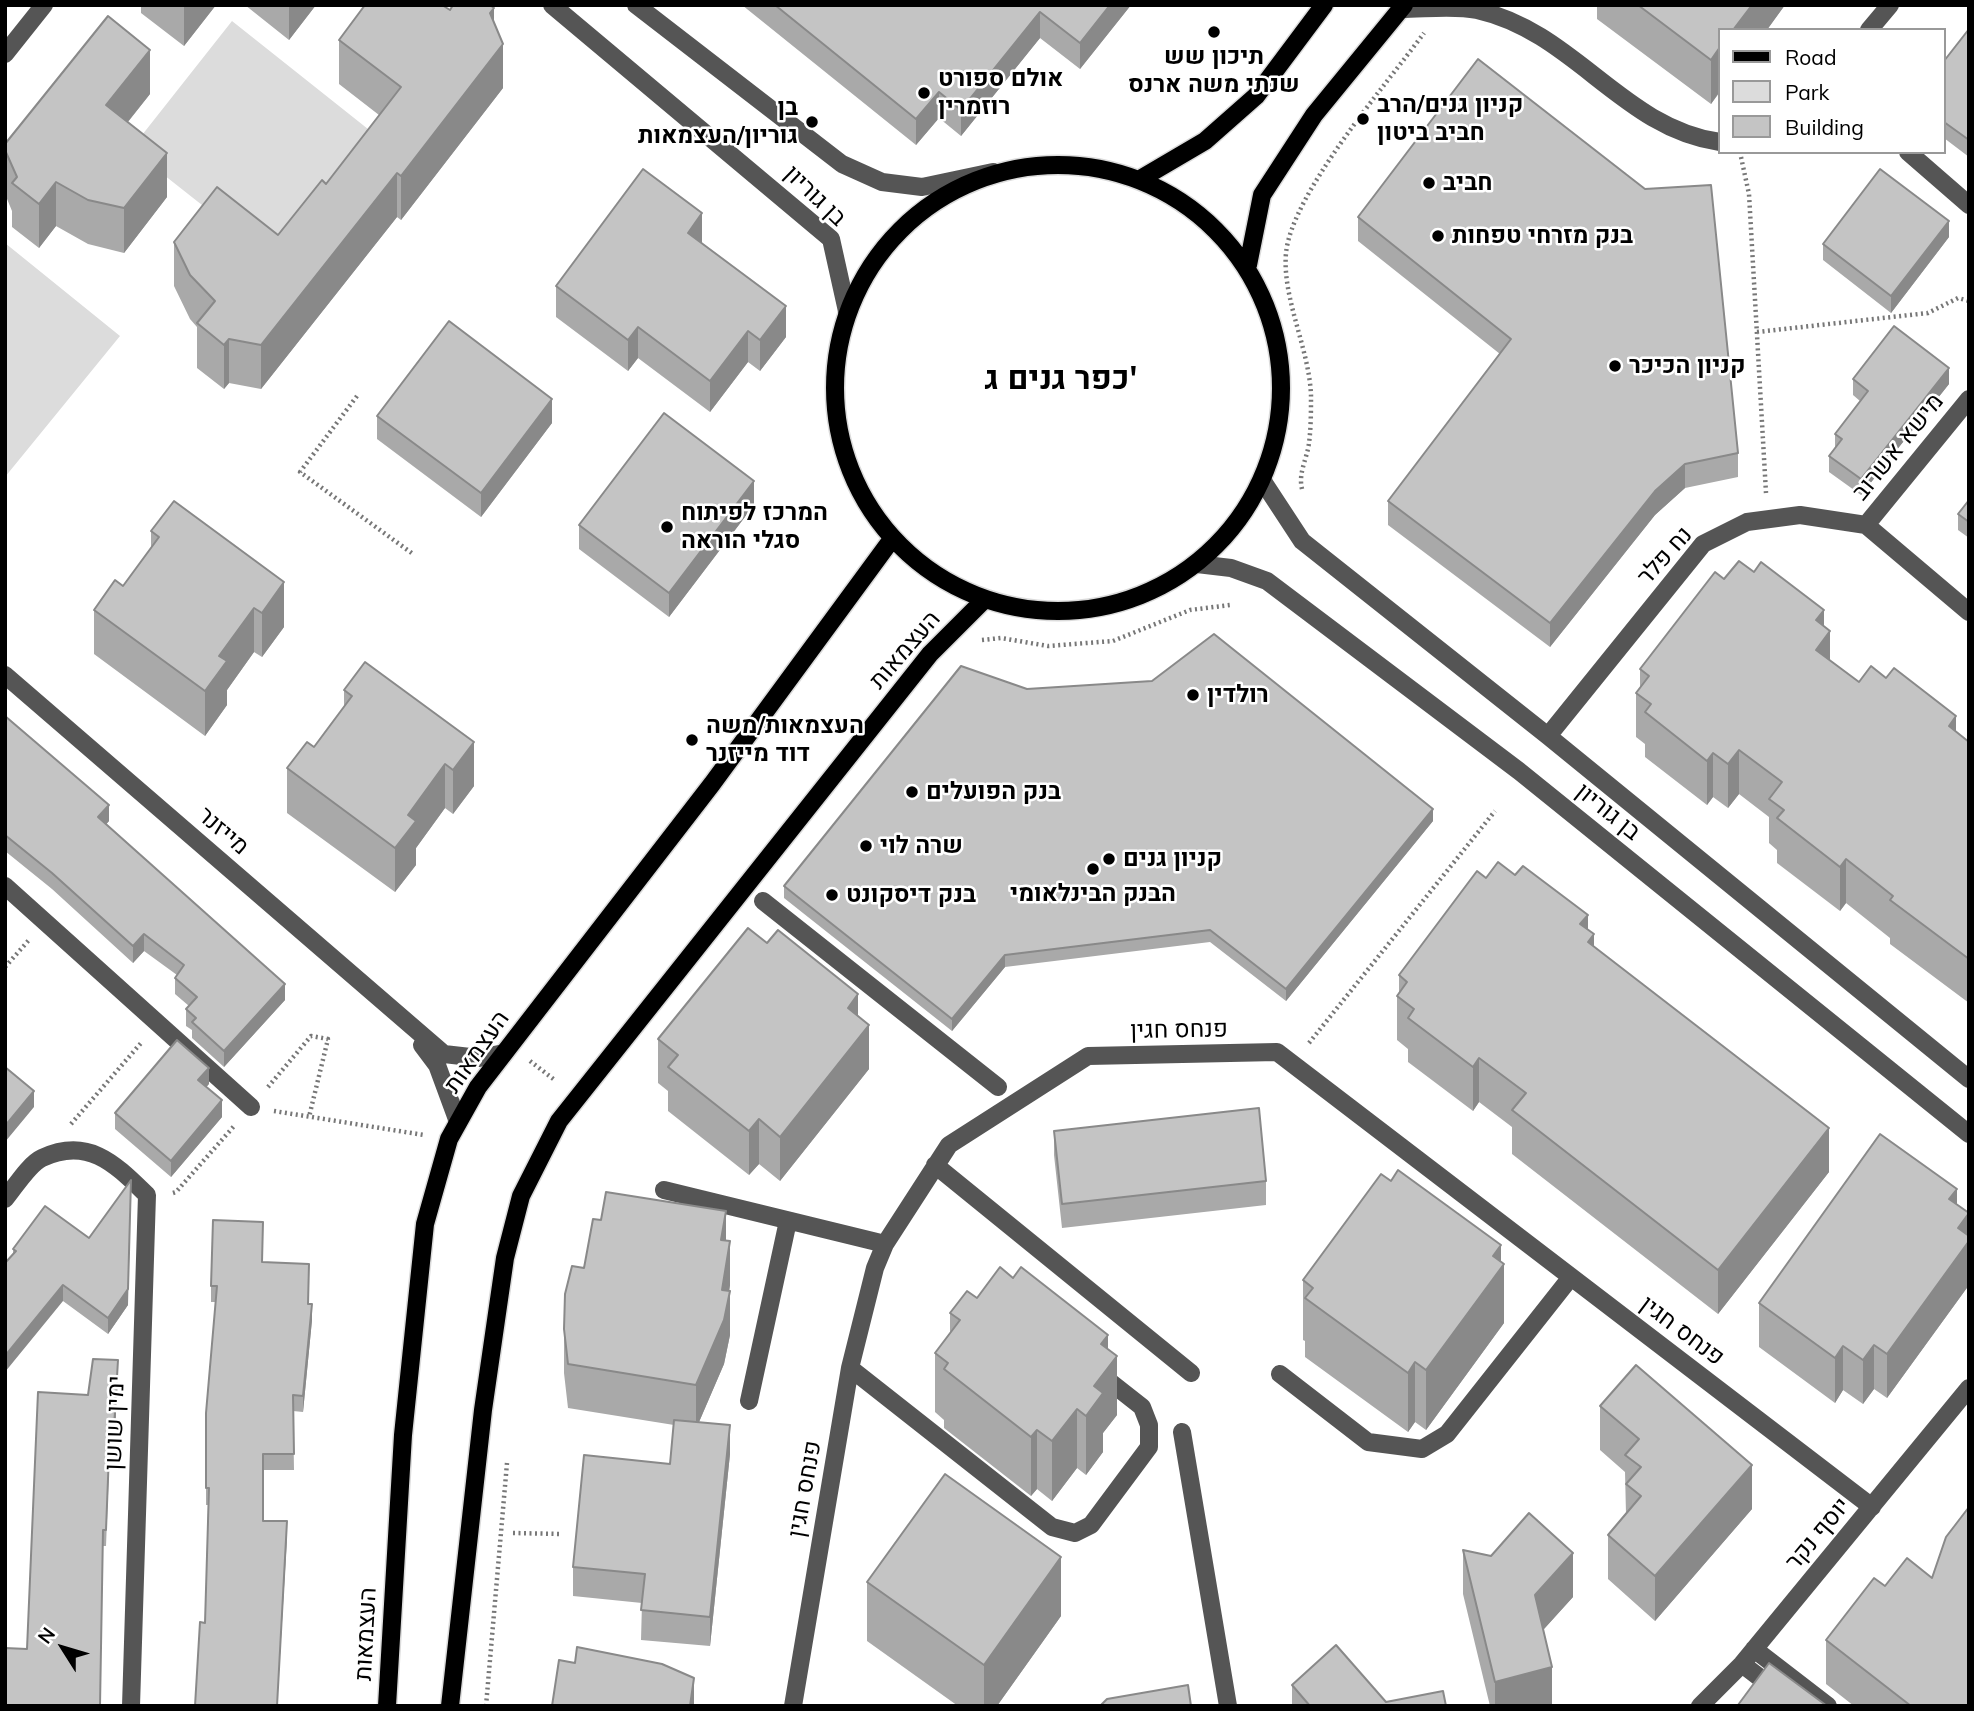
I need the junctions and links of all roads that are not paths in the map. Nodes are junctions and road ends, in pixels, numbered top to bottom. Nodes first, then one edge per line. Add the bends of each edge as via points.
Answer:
1 (44, 5) edge
2 (551, 5) edge
3 (636, 5) edge
4 (1324, 5) edge
5 (1890, 5) edge
6 (1403, 7) edge
7 (1871, 28) edge
8 (5, 54) edge
9 (1718, 142) edge
10 (1910, 154) edge
11 (993, 172) junction
12 (1142, 178) junction
13 (1969, 205) edge
14 (1248, 265) junction
15 (847, 311) junction
16 (1969, 399) edge
17 (1262, 480) junction
18 (1866, 525) junction
19 (892, 539) junction
20 (1197, 564) junction
21 (984, 600) junction
22 (1969, 612) edge
23 (5, 675) edge
24 (1548, 736) junction
25 (5, 886) edge
26 (762, 901) dead end
27 (408, 1025) junction
28 (507, 1049) junction
29 (1969, 1079) edge
30 (998, 1087) dead end
31 (251, 1107) road end
32 (458, 1122) junction
33 (1969, 1134) edge
34 (935, 1166) junction
35 (664, 1190) dead end
36 (5, 1199) edge
37 (788, 1221) junction
38 (886, 1244) junction
39 (1571, 1277) junction
40 (1087, 1364) edge
41 (850, 1368) junction
42 (1191, 1373) dead end
43 (1280, 1374) dead end
44 (1969, 1388) edge
45 (749, 1401) dead end
46 (1182, 1432) dead end
47 (1872, 1507) junction
48 (1748, 1657) junction
49 (131, 1706) edge
50 (387, 1706) edge
51 (450, 1706) edge
52 (793, 1706) edge
53 (1228, 1706) edge
54 (1700, 1706) edge
55 (1797, 1706) edge
56 (1828, 1706) edge

1 - 8 street
2 - 15 street, בן גוריון via 831,239
3 - 11 street, בן גוריון via 842,164 882,182 922,187
4 - 12 main road via 1255,96 1205,141
5 - 7 street
6 - 9 street via 1475,10 1515,23 1553,43 1664,127 1691,138
6 - 14 main road via 1314,115 1262,195
10 - 13 street
11 - 12 main road via 1068,163
11 - 15 main road via 931,202 881,250
12 - 14 main road via 1201,214
14 - 17 main road via 1277,334 1282,408
15 - 19 main road via 834,370 838,431 858,489
16 - 18 street, מישא אשרוב
17 - 20 main road via 1235,526
17 - 24 street, בן גוריון via 1302,541
18 - 22 street
18 - 24 street, נח פלר via 1800,515 1747,522 1703,544
19 - 21 main road via 950,585
19 - 28 main road, העצמאות
20 - 21 main road via 1131,600 1058,612
20 - 33 street, בן גוריון via 1231,568 1267,581 1519,771
21 - 51 main road, העצמאות via 930,654 559,1121 521,1196 505,1258 483,1410
23 - 27 street, מייזנר
24 - 29 street, בן גוריון
25 - 31 street
26 - 30 street
27 - 28 street, מייזנר via 444,1054 478,1058
27 - 32 street, מייזנר via 437,1065
28 - 32 main road, העצמאות
32 - 50 main road, העצמאות via 425,1224 403,1435
34 - 38 street, פנחס חגין
34 - 39 street, פנחס חגין via 949,1145 1088,1056 1277,1052
34 - 42 street
35 - 37 street
36 - 49 street, ימין שושן via 40,1158 77,1149 109,1159 147,1195
37 - 38 street
37 - 45 street
38 - 41 street, פנחס חגין via 875,1268
39 - 43 street via 1447,1434 1422,1450 1368,1442
39 - 47 street, פנחס חגין
40 - 41 street via 1142,1406 1149,1425 1149,1447 1091,1525 1074,1532 1052,1527
41 - 52 street, פנחס חגין
44 - 47 street, יוסף נקר
46 - 53 street
47 - 48 street, יוסף נקר
48 - 54 street, יוסף נקר
48 - 55 street
48 - 56 street

